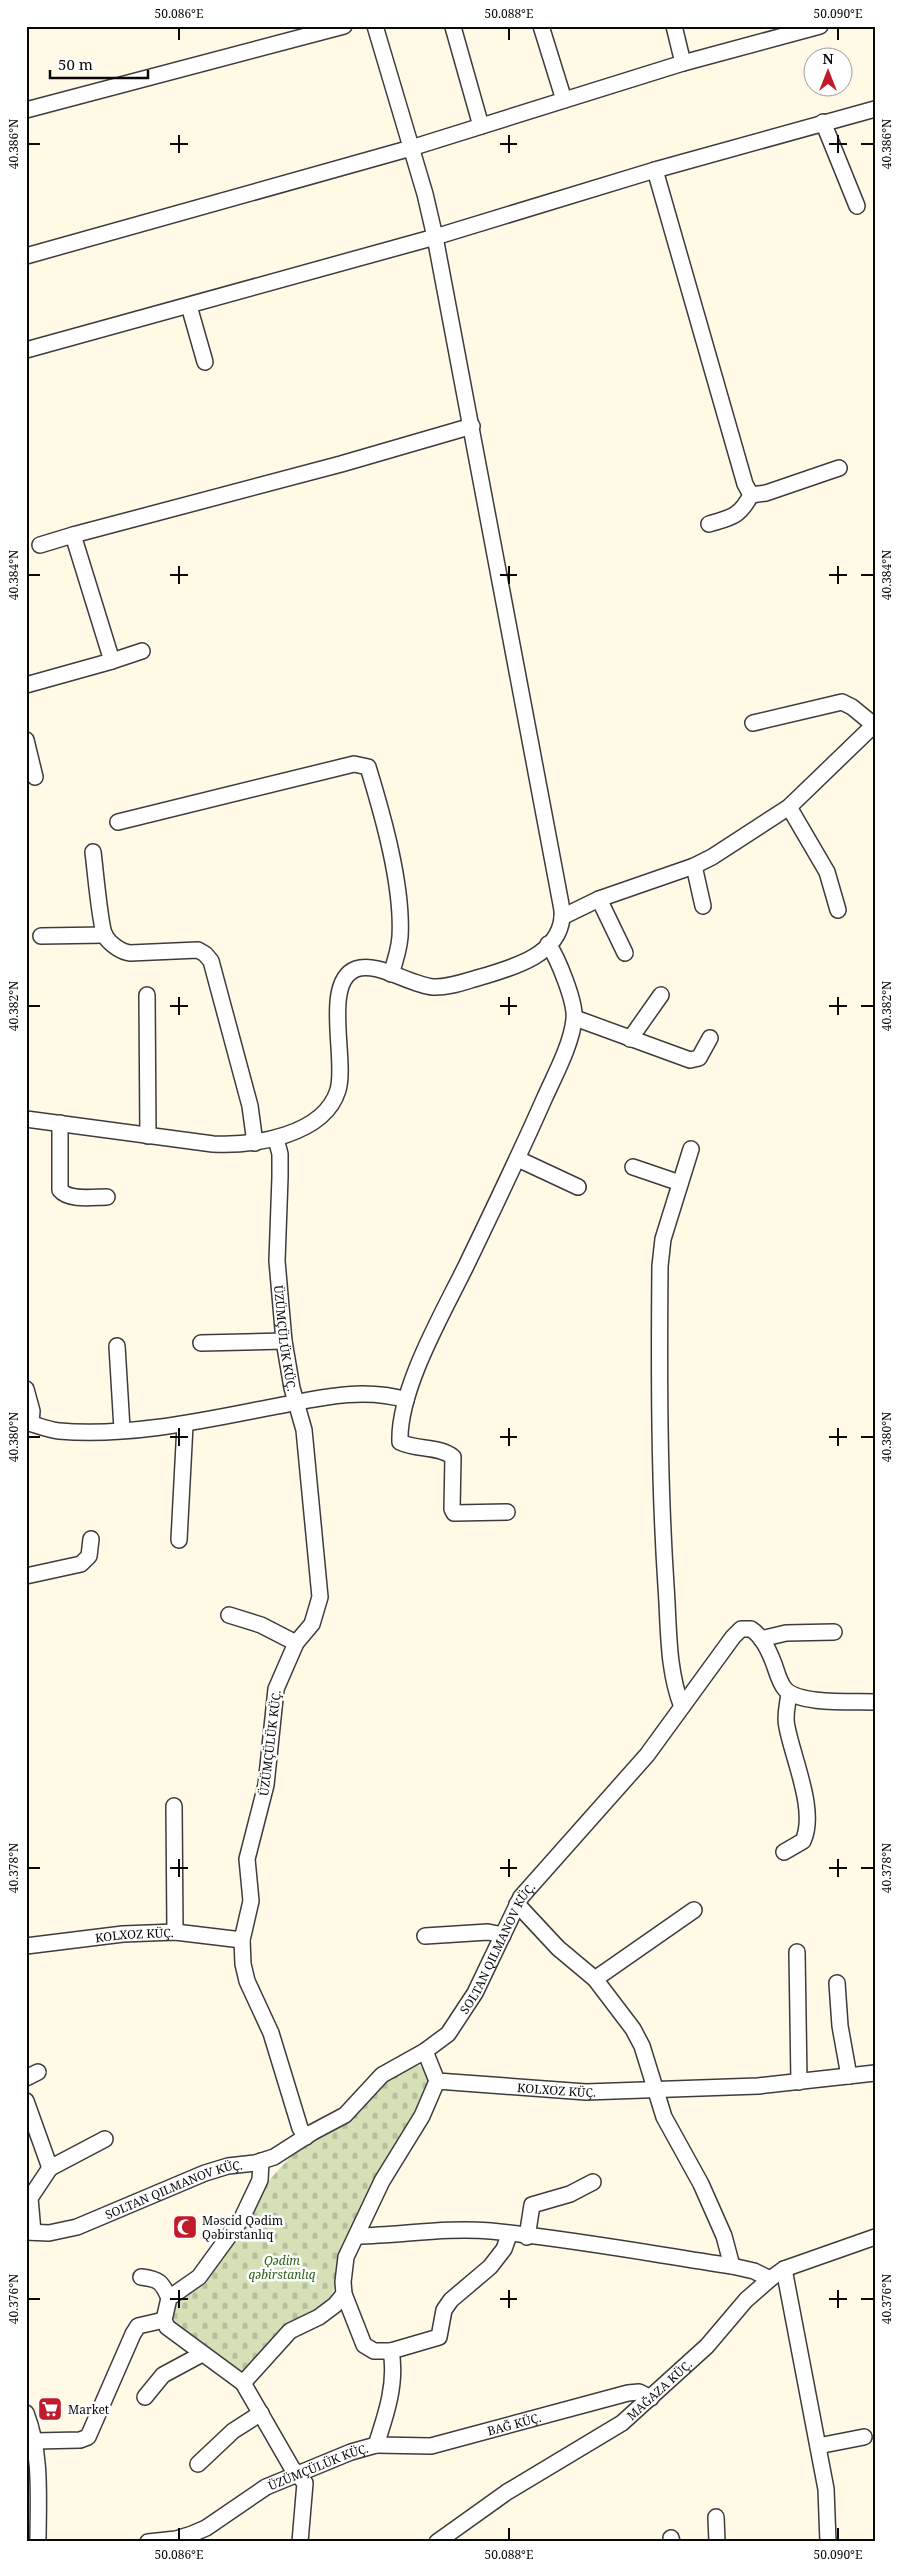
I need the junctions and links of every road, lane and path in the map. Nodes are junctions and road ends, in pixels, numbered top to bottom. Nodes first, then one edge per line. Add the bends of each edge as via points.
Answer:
1 (344, 26) edge
2 (375, 26) edge
3 (541, 26) edge
4 (674, 26) edge
5 (820, 26) edge
6 (453, 27) edge
7 (683, 63) junction
8 (564, 100) junction
9 (26, 110) edge
10 (875, 110) edge
11 (823, 122) junction
12 (481, 126) junction
13 (411, 148) junction
14 (655, 170) junction
15 (857, 206) dead end
16 (435, 237) junction
17 (26, 256) edge
18 (189, 306) junction
19 (26, 350) edge
20 (205, 362) dead end
21 (472, 426) junction
22 (839, 468) dead end
23 (751, 495) junction
24 (709, 524) dead end
25 (73, 535) junction
26 (40, 545) dead end
27 (142, 651) dead end
28 (112, 661) junction
29 (26, 685) edge
30 (753, 722) dead end
31 (874, 725) edge
32 (26, 740) edge
33 (35, 777) dead end
34 (789, 806) junction
35 (118, 822) dead end
36 (93, 852) dead end
37 (694, 866) junction
38 (599, 898) junction
39 (703, 906) dead end
40 (838, 910) dead end
41 (562, 917) junction
42 (105, 935) junction
43 (41, 936) dead end
44 (548, 944) junction
45 (625, 954) dead end
46 (391, 974) junction
47 (147, 995) dead end
48 (661, 995) dead end
49 (575, 1018) junction
50 (710, 1038) dead end
51 (630, 1039) junction
52 (26, 1119) edge
53 (60, 1123) junction
54 (148, 1136) junction
55 (276, 1139) junction
56 (254, 1143) junction
57 (691, 1149) dead end
58 (518, 1159) junction
59 (633, 1167) dead end
60 (680, 1183) junction
61 (578, 1188) dead end
62 (107, 1197) dead end
63 (284, 1341) junction
64 (201, 1344) dead end
65 (117, 1346) dead end
66 (26, 1389) edge
67 (406, 1400) junction
68 (297, 1402) junction
69 (29, 1423) edge
70 (185, 1425) junction
71 (122, 1429) junction
72 (507, 1512) dead end
73 (91, 1539) dead end
74 (179, 1540) dead end
75 (26, 1576) edge
76 (229, 1614) dead end
77 (834, 1632) dead end
78 (761, 1639) junction
79 (296, 1643) junction
80 (789, 1693) junction
81 (875, 1702) edge
82 (682, 1707) junction
83 (174, 1806) dead end
84 (784, 1852) dead end
85 (517, 1904) junction
86 (694, 1910) dead end
87 (175, 1932) junction
88 (503, 1935) junction
89 (425, 1936) dead end
90 (242, 1940) junction
91 (26, 1946) edge
92 (797, 1952) dead end
93 (596, 1979) junction
94 (838, 1982) dead end
95 (425, 2051) junction
96 (875, 2074) edge
97 (849, 2076) junction
98 (437, 2081) junction
99 (799, 2082) junction
100 (655, 2090) junction
101 (26, 2101) edge
102 (306, 2137) junction
103 (105, 2139) dead end
104 (261, 2161) junction
105 (50, 2168) junction
106 (594, 2182) dead end
107 (30, 2232) edge
108 (510, 2235) junction
109 (358, 2236) junction
110 (527, 2236) junction
111 (875, 2237) edge
112 (732, 2266) junction
113 (784, 2269) junction
114 (141, 2277) dead end
115 (770, 2278) junction
116 (344, 2294) junction
117 (169, 2298) junction
118 (164, 2320) junction
119 (391, 2350) junction
120 (202, 2354) junction
121 (243, 2383) junction
122 (145, 2397) dead end
123 (651, 2398) junction
124 (26, 2413) edge
125 (261, 2413) junction
126 (864, 2437) dead end
127 (35, 2441) junction
128 (376, 2445) junction
129 (818, 2446) junction
130 (198, 2464) dead end
131 (300, 2475) junction
132 (716, 2517) dead end
133 (207, 2535) edge
134 (38, 2542) edge
135 (148, 2542) edge
136 (300, 2542) edge
137 (437, 2542) edge
138 (717, 2542) edge
139 (828, 2542) edge

1 - 9 street
2 - 13 street
3 - 8 street
4 - 7 street
5 - 7 street
6 - 12 street
7 - 8 street
8 - 12 street
10 - 11 street
11 - 14 street
11 - 15 street
12 - 13 street
13 - 16 street
13 - 17 street
14 - 16 street
14 - 23 street via 745,484
16 - 18 street
16 - 21 street
18 - 19 street
18 - 20 street
21 - 25 street
21 - 41 street
22 - 23 street
23 - 24 street via 736,516
25 - 26 street
25 - 28 street
27 - 28 street
28 - 29 street
30 - 31 street via 842,702
31 - 34 street
32 - 33 street
34 - 37 street
34 - 40 street via 827,872
35 - 46 street via 354,764 368,767 379,803 397,891 400,936
36 - 42 street
37 - 38 street
37 - 39 street
38 - 41 street
38 - 45 street
41 - 44 street via 558,931
42 - 43 street
42 - 56 street via 122,952 198,950 211,961 250,1106
44 - 46 street via 530,960 515,967 449,985 424,986
44 - 49 street via 562,968
46 - 55 street via 363,967 355,969 341,982 338,996 338,1092 311,1123
47 - 54 street
48 - 51 street
49 - 51 street
49 - 58 street via 564,1052
50 - 51 street via 699,1058 690,1060
52 - 53 street
53 - 54 street
53 - 62 street via 60,1190 72,1196
54 - 56 street via 237,1145
55 - 56 street
55 - 63 street, ÜZÜMÇÜLÜK KÜÇ. via 280,1154 277,1261
57 - 60 street
58 - 61 street
58 - 67 street via 430,1340
59 - 60 street
60 - 82 street via 663,1238 660,1266 659,1443 672,1669
63 - 64 street
63 - 68 street, ÜZÜMÇÜLÜK KÜÇ.
65 - 71 street
66 - 69 street via 32,1411
67 - 68 street via 369,1393
67 - 72 street via 400,1442 453,1457 454,1513
68 - 70 street
68 - 79 street, ÜZÜMÇÜLÜK KÜÇ. via 304,1430 320,1597 312,1624
69 - 71 street via 58,1431
70 - 71 street
70 - 74 street
73 - 75 street via 89,1556 81,1564
76 - 79 street
77 - 78 street via 786,1633
78 - 80 street
78 - 82 street via 751,1629 741,1629
79 - 90 street, ÜZÜMÇÜLÜK KÜÇ. via 276,1689 266,1784 247,1859 251,1901
80 - 81 street via 806,1699
80 - 84 street via 786,1726 798,1766 808,1822 803,1841
82 - 85 street via 647,1755
83 - 87 street
85 - 88 street
85 - 93 street via 558,1948
86 - 93 street
87 - 90 street, KOLXOZ KÜÇ.
87 - 91 street, KOLXOZ KÜÇ. via 123,1934
88 - 89 street via 488,1932
88 - 95 street via 455,2025
90 - 102 street, ÜZÜMÇÜLÜK KÜÇ. via 248,1981 271,2032 300,2128
92 - 99 street
93 - 100 street via 633,2029 642,2046
94 - 97 street via 840,2026
95 - 98 street
95 - 102 street via 382,2075 345,2115
96 - 97 street, KOLXOZ KÜÇ.
97 - 99 street, KOLXOZ KÜÇ.
98 - 100 street, KOLXOZ KÜÇ. via 586,2092
98 - 109 street via 422,2116 375,2195
99 - 100 street, KOLXOZ KÜÇ.
100 - 112 street via 664,2117 701,2184 724,2236
101 - 105 street
102 - 104 street via 274,2157
103 - 105 street
104 - 107 street via 205,2173 77,2227 49,2233
104 - 117 street via 260,2180 242,2218 199,2278
105 - 107 street via 30,2198
106 - 110 street via 570,2194 532,2205
108 - 109 street via 492,2231 443,2230
108 - 110 street
108 - 119 street via 490,2267 451,2300 444,2310 439,2336
109 - 116 street via 346,2258
110 - 112 street
111 - 113 street, MAĞAZA KÜÇ.
112 - 115 street
113 - 115 street, MAĞAZA KÜÇ.
113 - 129 street
114 - 117 street via 157,2278
115 - 123 street, MAĞAZA KÜÇ. via 746,2300 707,2346
116 - 119 street via 364,2345 374,2351
116 - 121 street via 319,2317 290,2331
117 - 118 street
118 - 120 street via 167,2327
118 - 127 street via 138,2326 88,2437
119 - 128 street, ÜZÜMÇÜLÜK KÜÇ. via 393,2377
120 - 121 street
120 - 122 street via 163,2375
121 - 125 street
123 - 128 street, BAĞ KÜÇ. via 639,2392 628,2392 431,2446
123 - 137 street, MAĞAZA KÜÇ. via 622,2423 507,2492
124 - 127 street
125 - 130 street via 233,2431
125 - 131 street via 292,2468
126 - 129 street
127 - 134 street
128 - 131 street, ÜZÜMÇÜLÜK KÜÇ. via 351,2452
129 - 139 street via 826,2489
131 - 133 street, ÜZÜMÇÜLÜK KÜÇ. via 266,2487
131 - 136 street via 305,2483
132 - 138 street
133 - 135 street, ÜZÜMÇÜLÜK KÜÇ.

